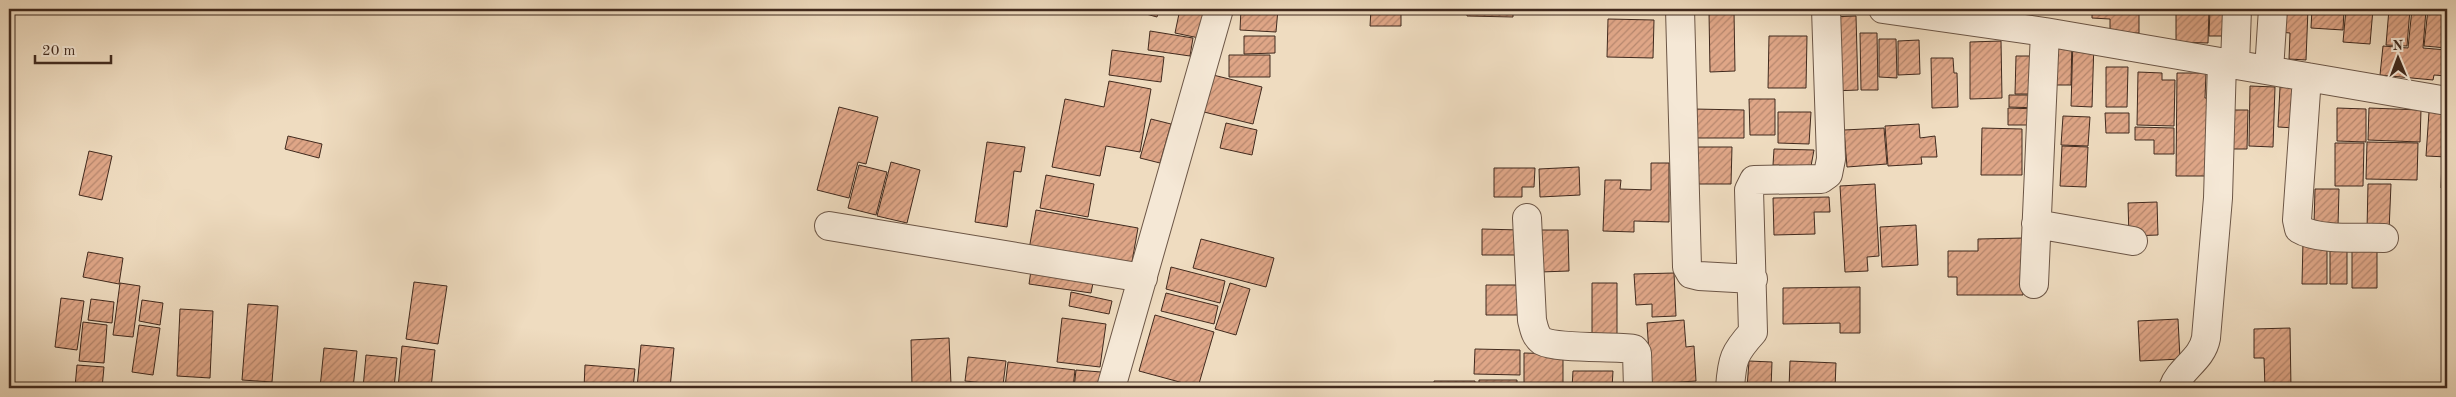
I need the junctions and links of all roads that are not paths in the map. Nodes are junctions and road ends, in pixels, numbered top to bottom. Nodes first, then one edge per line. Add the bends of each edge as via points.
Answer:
1 (1219, 9) edge
2 (1680, 9) edge
3 (1826, 9) edge
4 (1883, 9) edge
5 (2237, 9) edge
6 (2273, 9) edge
7 (1950, 14) edge
8 (2045, 32) junction
9 (2229, 63) junction
10 (2269, 70) junction
11 (2307, 77) junction
12 (2447, 100) edge
13 (1527, 218) dead end
14 (2036, 224) junction
15 (829, 226) dead end
16 (2384, 238) dead end
17 (2133, 241) dead end
18 (1142, 278) junction
19 (1753, 278) junction
20 (2034, 284) dead end
21 (1111, 388) edge
22 (1638, 388) edge
23 (1730, 388) edge
24 (2173, 388) edge

1 - 18 street
2 - 19 street via 1687,267 1691,274 1699,276
3 - 19 street via 1832,159 1828,174 1821,179 1754,180 1749,190
4 - 7 street
5 - 9 street
6 - 10 street
7 - 8 street
8 - 9 street
8 - 14 street
9 - 10 street
9 - 24 street via 2206,338 2200,356 2175,381
10 - 11 street
11 - 12 street
11 - 16 street via 2299,229 2307,234
13 - 22 street via 1535,333 1543,341 1557,344 1634,349 1637,353
14 - 17 street
14 - 20 street
15 - 18 street
18 - 21 street
19 - 23 street via 1753,332 1737,351

